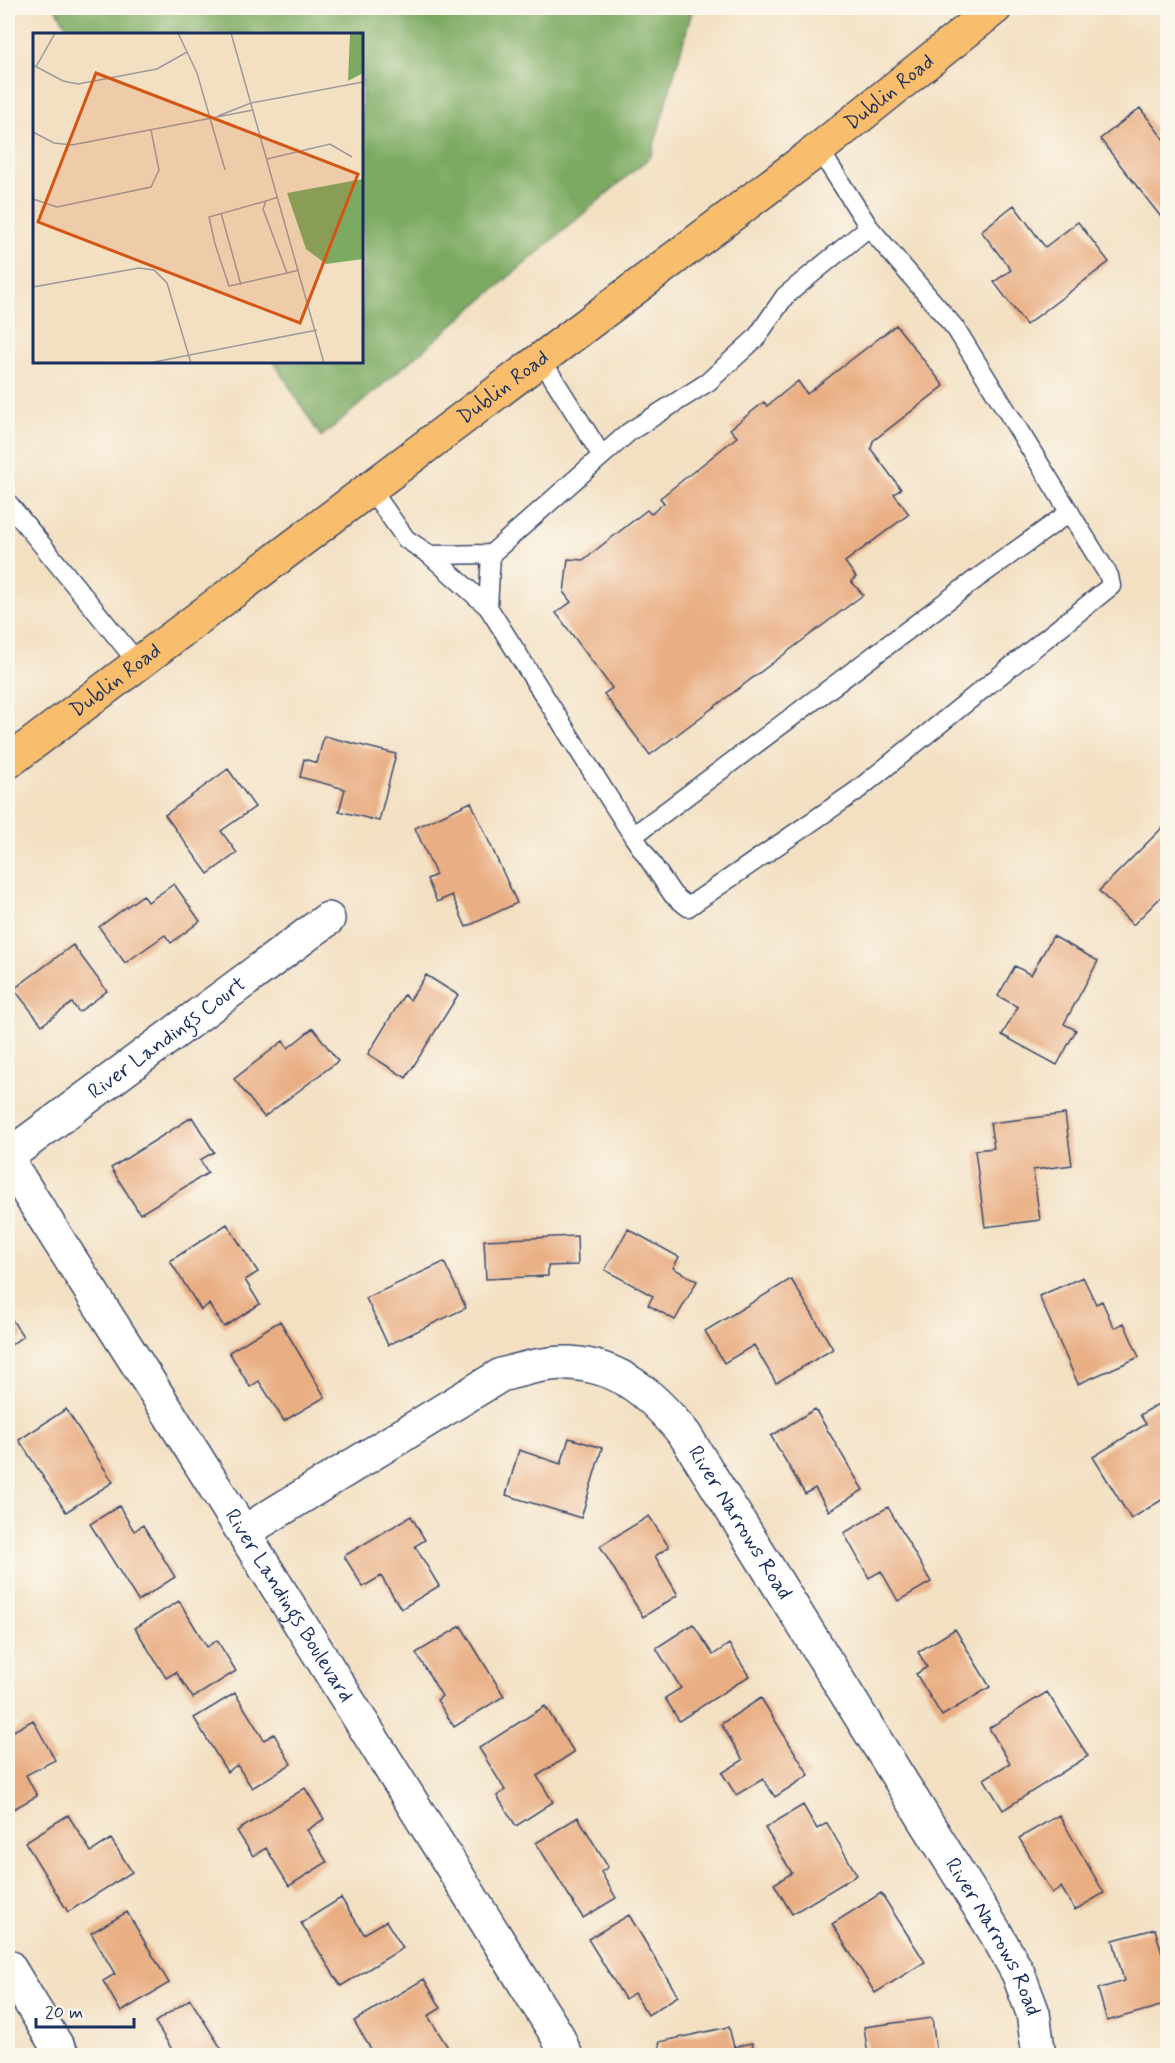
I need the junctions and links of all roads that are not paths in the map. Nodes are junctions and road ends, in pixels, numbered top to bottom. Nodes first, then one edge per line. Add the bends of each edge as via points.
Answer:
1 (995, 8) edge
2 (819, 149) junction
3 (869, 227) junction
4 (541, 359) junction
5 (602, 456) junction
6 (370, 489) junction
7 (8, 503) edge
8 (1070, 512) junction
9 (491, 554) junction
10 (430, 555) junction
11 (488, 607) junction
12 (138, 663) junction
13 (8, 762) edge
14 (633, 836) junction
15 (328, 919) dead end
16 (8, 1156) edge
17 (8, 1161) edge
18 (244, 1532) junction
19 (8, 1966) edge
20 (63, 2055) edge
21 (566, 2055) edge
22 (1039, 2055) edge

1 - 2 main road, Dublin Road
2 - 3 lane
2 - 4 main road, Dublin Road
3 - 5 lane via 785,296 756,338 708,382 629,432
3 - 8 lane via 956,328
4 - 5 lane
4 - 6 main road, Dublin Road
5 - 9 lane
6 - 10 lane via 406,539
6 - 12 main road, Dublin Road
7 - 12 lane
8 - 14 lane
8 - 14 lane via 1109,576 1111,586 855,792 688,907 673,895
9 - 10 lane
9 - 11 lane
10 - 11 lane
11 - 14 lane
12 - 13 main road, Dublin Road
15 - 16 street, River Landings Court
17 - 18 street, River Landings Boulevard
18 - 21 street, River Landings Boulevard
18 - 22 street, River Narrows Road via 501,1375 535,1366 570,1363 604,1370 636,1385 664,1408 685,1435 995,1932 1034,2013
19 - 20 street

